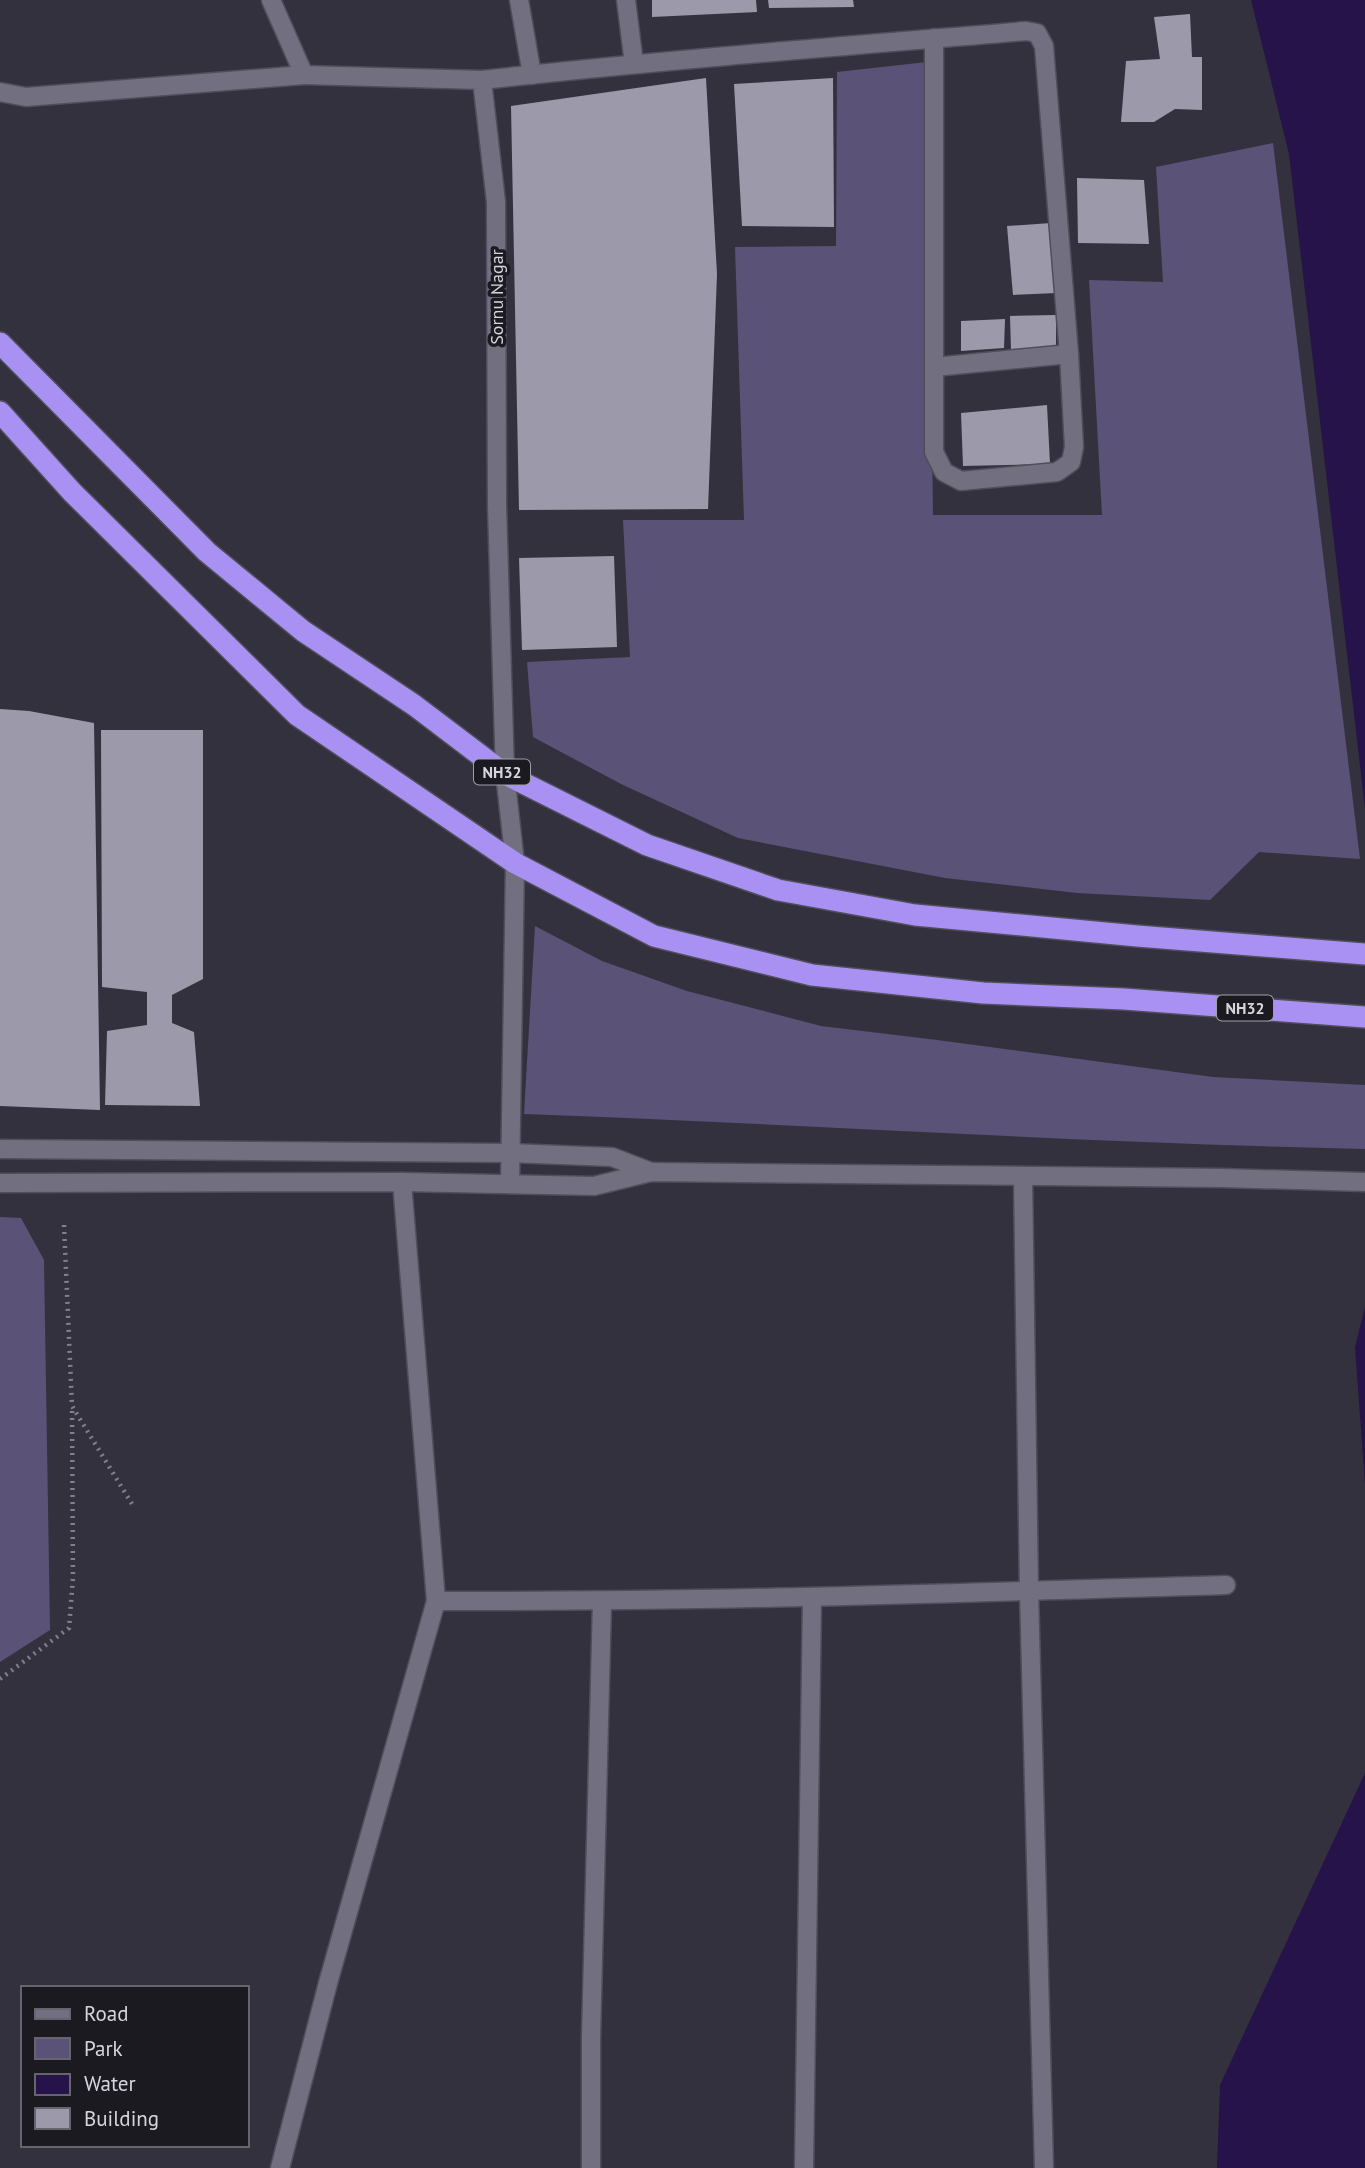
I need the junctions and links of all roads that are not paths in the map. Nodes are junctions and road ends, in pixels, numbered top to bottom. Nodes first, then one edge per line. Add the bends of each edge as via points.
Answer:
1 (271, 0) edge
2 (519, 0) edge
3 (626, 0) edge
4 (934, 38) junction
5 (634, 64) junction
6 (304, 75) junction
7 (532, 75) junction
8 (482, 80) junction
9 (0, 92) edge
10 (0, 344) edge
11 (1069, 354) junction
12 (934, 367) junction
13 (0, 412) edge
14 (505, 774) junction
15 (515, 863) junction
16 (1365, 954) edge
17 (1365, 1017) edge
18 (0, 1149) edge
19 (510, 1153) junction
20 (651, 1172) junction
21 (1023, 1177) junction
22 (402, 1182) junction
23 (1365, 1182) edge
24 (0, 1183) edge
25 (510, 1184) junction
26 (1226, 1585) dead end
27 (1029, 1591) junction
28 (812, 1598) junction
29 (436, 1601) junction
30 (602, 1602) junction
31 (280, 2168) edge
32 (591, 2168) edge
33 (804, 2168) edge
34 (1044, 2168) edge

1 - 6 street
2 - 7 street
3 - 5 street
4 - 5 street
4 - 11 street via 1026,31 1037,33 1044,46
4 - 12 street
5 - 7 street
6 - 8 street
6 - 9 street via 26,97
7 - 8 street
8 - 14 street, Sornu Nagar via 496,202 497,505
10 - 14 highway, NH32 via 208,552 303,631 414,705
11 - 12 street
11 - 12 street via 1074,447 1071,462 1057,472 961,481 944,472 934,452
13 - 15 highway, NH32 via 72,492 297,715
14 - 15 street, Sornu Nagar
14 - 16 highway, NH32 via 647,845 778,890 915,915
15 - 17 highway, NH32 via 653,936 812,975 983,993
15 - 19 street, Sornu Nagar
18 - 19 street
19 - 20 street via 612,1157
19 - 25 street, Sornu Nagar
20 - 21 street
20 - 25 street via 594,1186
21 - 23 street
21 - 27 street
22 - 24 street
22 - 25 street
22 - 29 street
26 - 27 street
27 - 28 street
27 - 34 street
28 - 30 street
28 - 33 street
29 - 30 street
29 - 31 street
30 - 32 street

